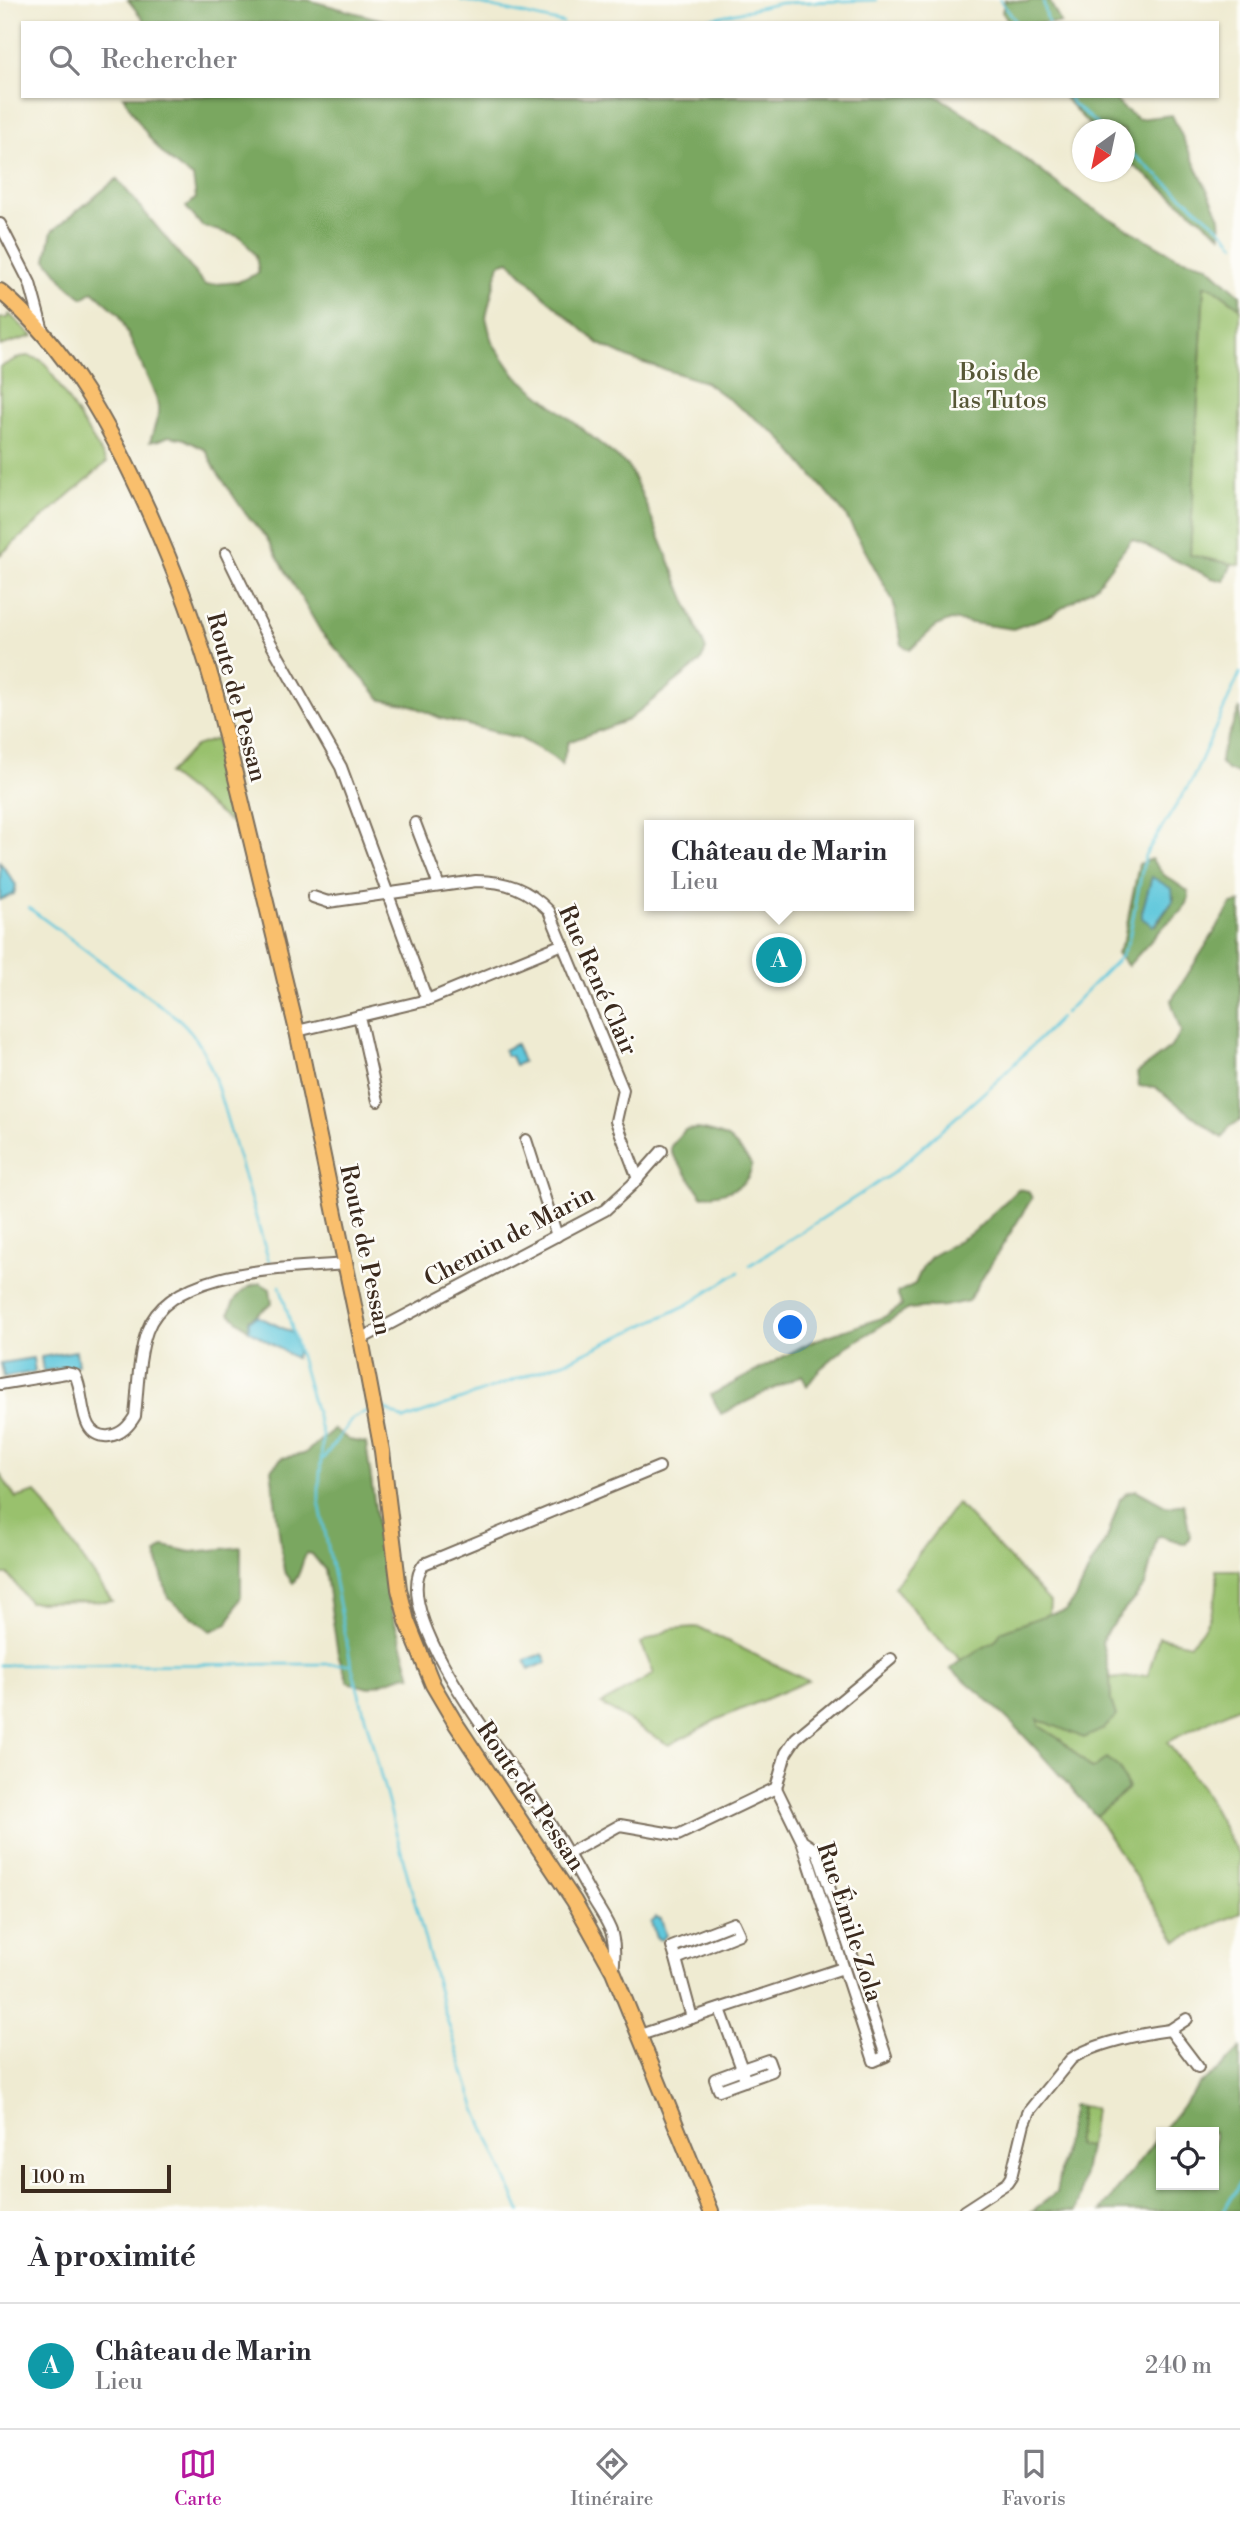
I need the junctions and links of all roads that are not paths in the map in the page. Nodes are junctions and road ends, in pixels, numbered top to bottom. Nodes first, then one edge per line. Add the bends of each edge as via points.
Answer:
1 (0, 224) edge
2 (0, 291) edge
3 (43, 331) junction
4 (226, 553) dead end
5 (415, 823) dead end
6 (439, 886) junction
7 (388, 893) junction
8 (313, 897) dead end
9 (563, 944) junction
10 (427, 1000) junction
11 (359, 1016) junction
12 (297, 1031) junction
13 (378, 1101) dead end
14 (526, 1140) dead end
15 (662, 1151) dead end
16 (638, 1179) junction
17 (557, 1236) junction
18 (346, 1264) junction
19 (361, 1339) junction
20 (0, 1384) edge
21 (659, 1467) dead end
22 (891, 1659) dead end
23 (776, 1788) junction
24 (533, 1797) junction
25 (514, 1809) junction
26 (802, 1841) junction
27 (568, 1854) junction
28 (676, 1959) junction
29 (844, 1968) junction
30 (613, 1971) junction
31 (720, 2009) junction
32 (692, 2018) junction
33 (1187, 2019) dead end
34 (1170, 2030) junction
35 (640, 2035) junction
36 (1198, 2067) dead end
37 (743, 2075) dead end
38 (710, 2211) edge
39 (964, 2211) edge

1 - 3 street via 30,283
2 - 3 main road, Route de Pessan
3 - 12 main road, Route de Pessan via 84,387 128,465 186,596 216,695
4 - 7 street via 341,767
5 - 6 street
6 - 7 street, Rue René Clair
6 - 9 street, Rue René Clair via 494,881 525,891 549,911
7 - 8 street, Rue René Clair via 328,902
7 - 10 street
9 - 10 street
9 - 16 street, Rue René Clair via 623,1090 616,1121
10 - 11 street
11 - 12 street
11 - 13 street
12 - 18 main road, Route de Pessan
14 - 17 street
15 - 16 street, Chemin de Marin
16 - 17 street, Chemin de Marin via 605,1210
17 - 19 street, Chemin de Marin
18 - 19 main road, Route de Pessan
18 - 20 street via 206,1282 167,1304 148,1329 135,1416 117,1434 98,1436 90,1430 75,1375
19 - 25 main road, Route de Pessan via 407,1621 439,1695
21 - 24 street via 424,1564 419,1571 421,1613 433,1642 480,1725
22 - 23 street via 796,1738 786,1753
23 - 26 street, Rue Émile Zola
23 - 27 street via 678,1835 620,1825
24 - 25 street
24 - 27 street
25 - 30 main road, Route de Pessan
26 - 29 street, Rue Émile Zola
26 - 29 street, Rue Émile Zola via 817,1851 886,2056 874,2060
27 - 30 street via 611,1933
28 - 28 street via 739,1934 734,1923 672,1947
28 - 32 street
29 - 31 street
30 - 35 main road, Route de Pessan
31 - 32 street
31 - 37 street
32 - 35 street
33 - 34 street
34 - 36 street
34 - 39 street via 1119,2040 1071,2059 1029,2111 1007,2183
35 - 38 main road, Route de Pessan

